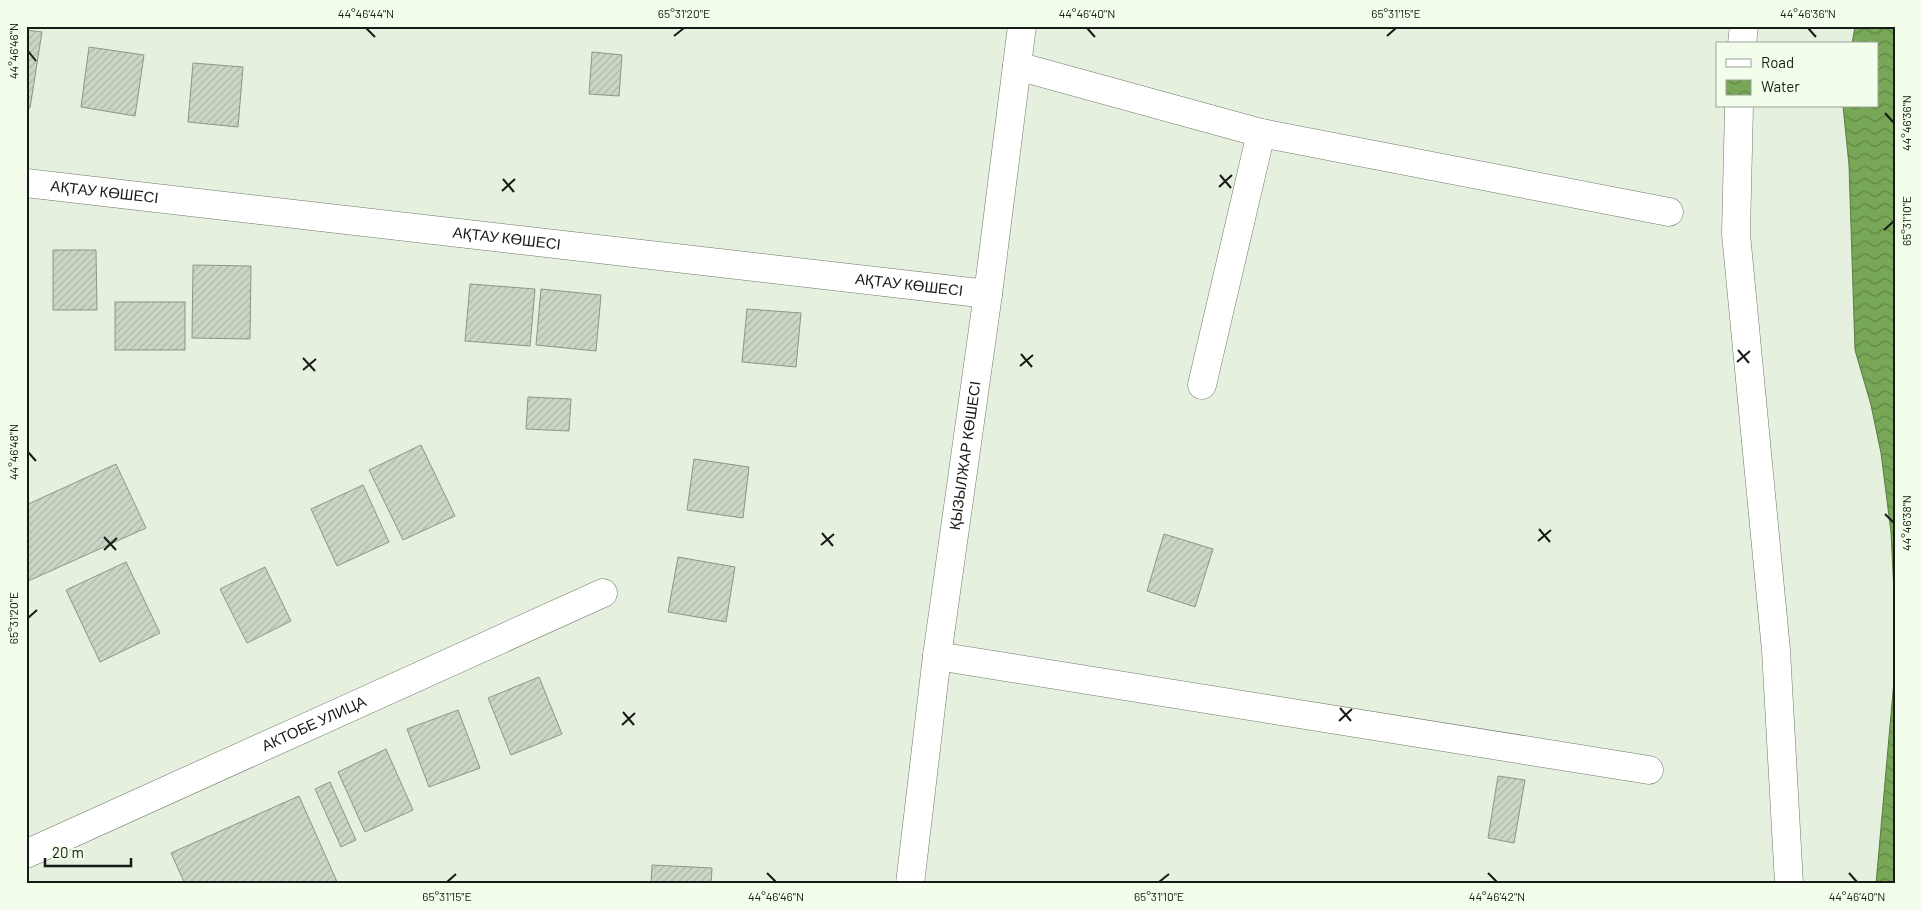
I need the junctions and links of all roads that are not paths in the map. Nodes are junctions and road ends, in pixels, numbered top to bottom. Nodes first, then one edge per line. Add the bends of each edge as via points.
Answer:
1 (1022, 26) edge
2 (1744, 26) edge
3 (1742, 42) edge
4 (1016, 66) junction
5 (1739, 108) edge
6 (1261, 133) junction
7 (26, 183) edge
8 (1669, 212) dead end
9 (988, 294) junction
10 (1202, 385) dead end
11 (603, 593) dead end
12 (937, 656) junction
13 (1649, 770) dead end
14 (26, 854) edge
15 (910, 884) edge
16 (1789, 884) edge

1 - 4 street, ҚЫЗЫЛЖАР КӨШЕСІ
2 - 3 street
4 - 6 street
4 - 9 street, ҚЫЗЫЛЖАР КӨШЕСІ
5 - 16 street via 1736,234 1776,650
6 - 8 street
6 - 10 street
7 - 9 street, АҚТАУ КӨШЕСІ
9 - 12 street, ҚЫЗЫЛЖАР КӨШЕСІ
11 - 14 street, АКТОБЕ УЛИЦА
12 - 13 street
12 - 15 street, ҚЫЗЫЛЖАР КӨШЕСІ

